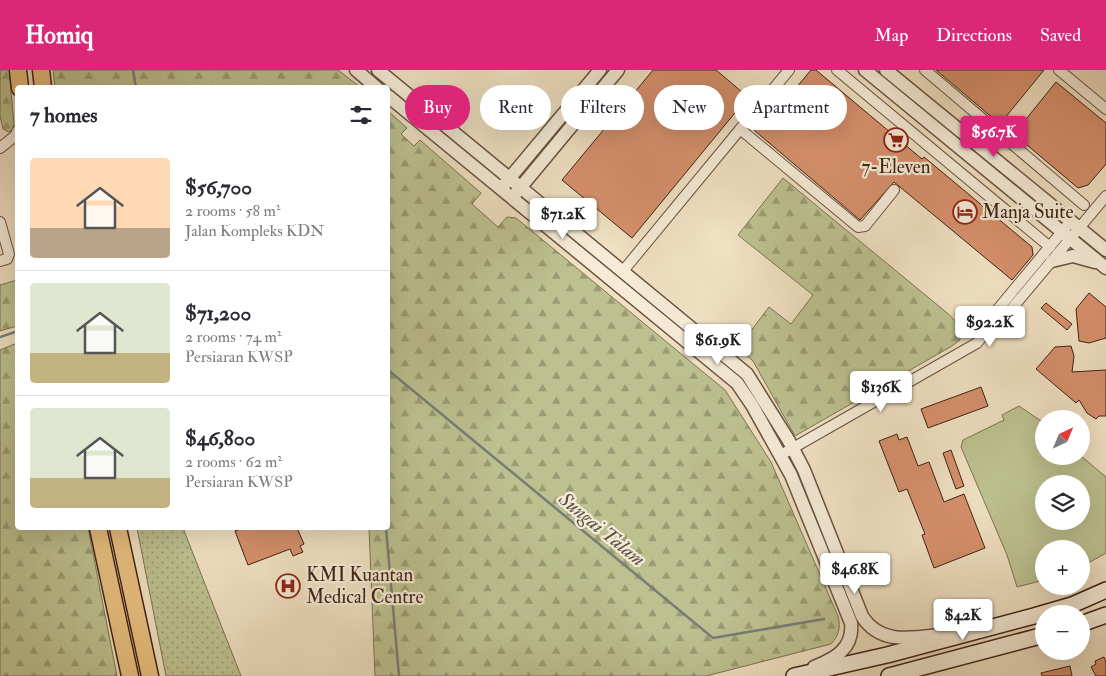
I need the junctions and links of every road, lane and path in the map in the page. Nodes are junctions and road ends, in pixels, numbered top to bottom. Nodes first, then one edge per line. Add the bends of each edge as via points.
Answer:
1 (18, 70) edge
2 (41, 70) edge
3 (356, 70) edge
4 (378, 70) edge
5 (600, 70) edge
6 (618, 70) edge
7 (789, 70) edge
8 (837, 70) edge
9 (865, 70) edge
10 (886, 70) edge
11 (925, 70) edge
12 (1059, 70) edge
13 (20, 85) edge
14 (43, 85) edge
15 (374, 85) edge
16 (777, 85) edge
17 (390, 98) edge
18 (1106, 109) edge
19 (739, 130) edge
20 (741, 130) edge
21 (15, 134) edge
22 (15, 144) edge
23 (2, 146) edge
24 (510, 179) junction
25 (520, 188) junction
26 (501, 189) junction
27 (894, 190) dead end
28 (1106, 196) edge
29 (512, 198) junction
30 (1084, 205) dead end
31 (0, 222) edge
32 (1075, 224) junction
33 (1066, 235) junction
34 (1050, 248) junction
35 (1106, 250) edge
36 (0, 261) edge
37 (1052, 261) junction
38 (612, 262) junction
39 (1103, 265) edge
40 (623, 272) junction
41 (602, 274) junction
42 (990, 327) junction
43 (793, 449) junction
44 (781, 455) junction
45 (98, 530) edge
46 (118, 530) edge
47 (1106, 590) edge
48 (1106, 615) edge
49 (1090, 621) edge
50 (981, 630) junction
51 (1035, 637) edge
52 (933, 643) junction
53 (888, 655) junction
54 (935, 663) junction
55 (130, 676) edge
56 (150, 676) edge
57 (793, 676) edge
58 (891, 676) edge

1 - 13 main road
2 - 14 main road
3 - 15 street
4 - 24 street
5 - 24 street
6 - 25 street
7 - 16 street
8 - 34 street
9 - 33 street
10 - 32 street
11 - 30 street
12 - 18 street
17 - 26 street
19 - 40 street
20 - 27 street via 858,227 865,226
21 - 23 street
22 - 23 street
24 - 25 street
24 - 26 street
25 - 29 street
25 - 38 street
26 - 29 street
28 - 32 street
29 - 41 street
31 - 36 street via 8,254 7,259
32 - 33 street
32 - 35 street
33 - 34 street
33 - 37 street
33 - 39 street
34 - 42 street via 990,319
37 - 39 street via 1072,256
37 - 42 street via 998,325
38 - 40 street
38 - 41 street
40 - 43 street via 747,374
41 - 44 street via 737,383
42 - 43 street via 974,346
43 - 44 street
43 - 50 street via 807,476 862,616 869,625 884,635 899,639
44 - 57 street via 798,489 852,630 848,645 838,655
45 - 55 main road
46 - 56 main road
47 - 50 main road via 1072,605
48 - 49 main road
50 - 52 main road
51 - 54 main road
52 - 53 main road
52 - 54 main road via 926,649 925,656
53 - 57 main road
53 - 58 main road via 898,666
54 - 58 main road

